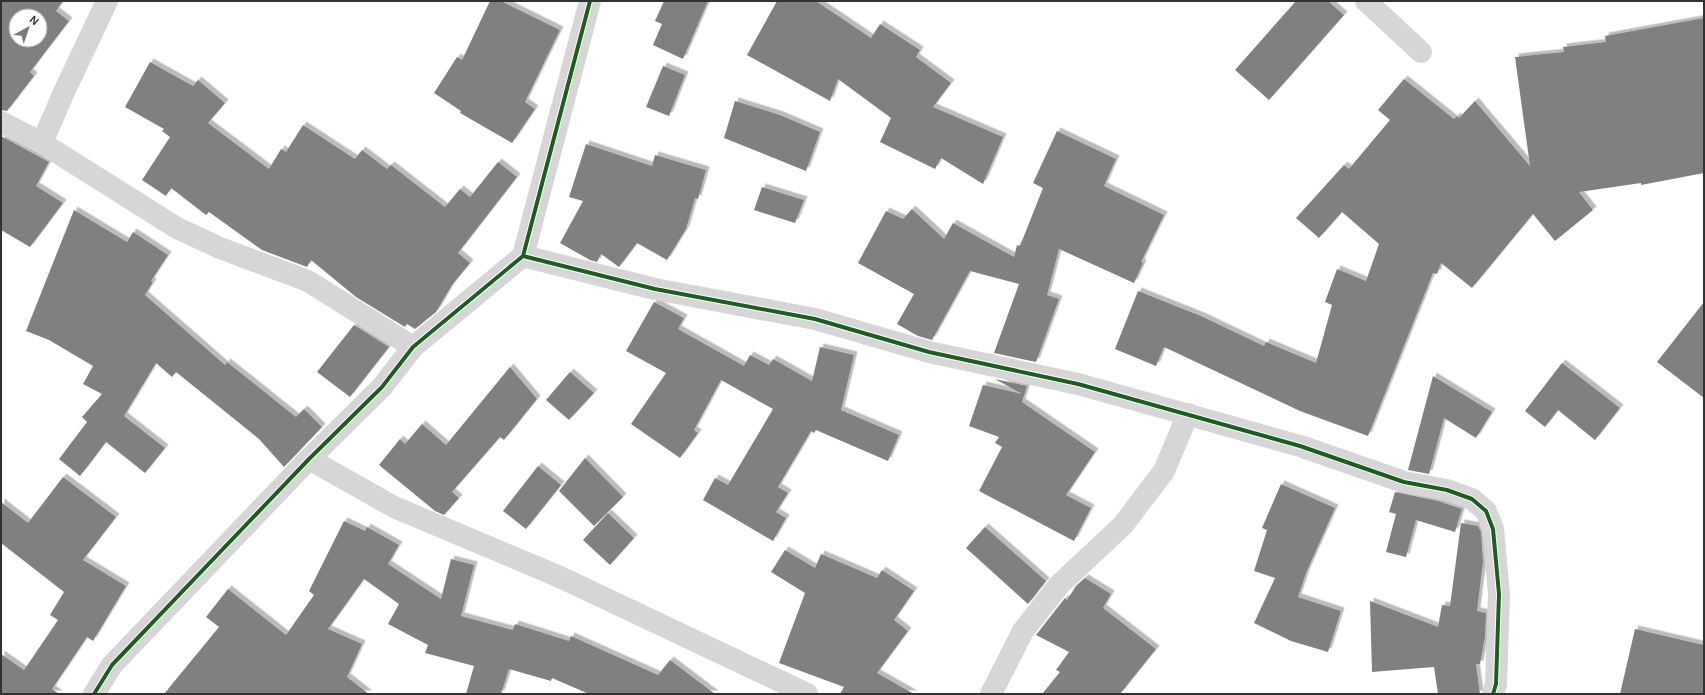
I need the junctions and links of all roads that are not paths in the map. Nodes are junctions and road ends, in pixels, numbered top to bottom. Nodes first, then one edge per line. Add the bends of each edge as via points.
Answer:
1 (107, 1) edge
2 (590, 1) edge
3 (1366, 1) edge
4 (1421, 52) dead end
5 (1, 122) edge
6 (42, 143) junction
7 (523, 256) junction
8 (413, 347) junction
9 (1188, 414) junction
10 (309, 459) junction
11 (94, 694) edge
12 (807, 694) edge
13 (990, 694) edge
14 (1493, 694) edge

1 - 6 street
2 - 7 street
3 - 4 street
5 - 6 street
6 - 8 street via 177,228 220,248 308,280
7 - 8 street
7 - 9 street via 655,290 815,318 929,352 1078,384
8 - 10 street via 382,387
9 - 13 street via 1164,471 1122,525 1060,585 1041,608 1023,632
9 - 14 street via 1300,446 1404,482 1447,490 1472,499 1486,511 1493,529 1499,594 1496,684
10 - 11 street via 112,665
10 - 12 street via 394,507 560,577

